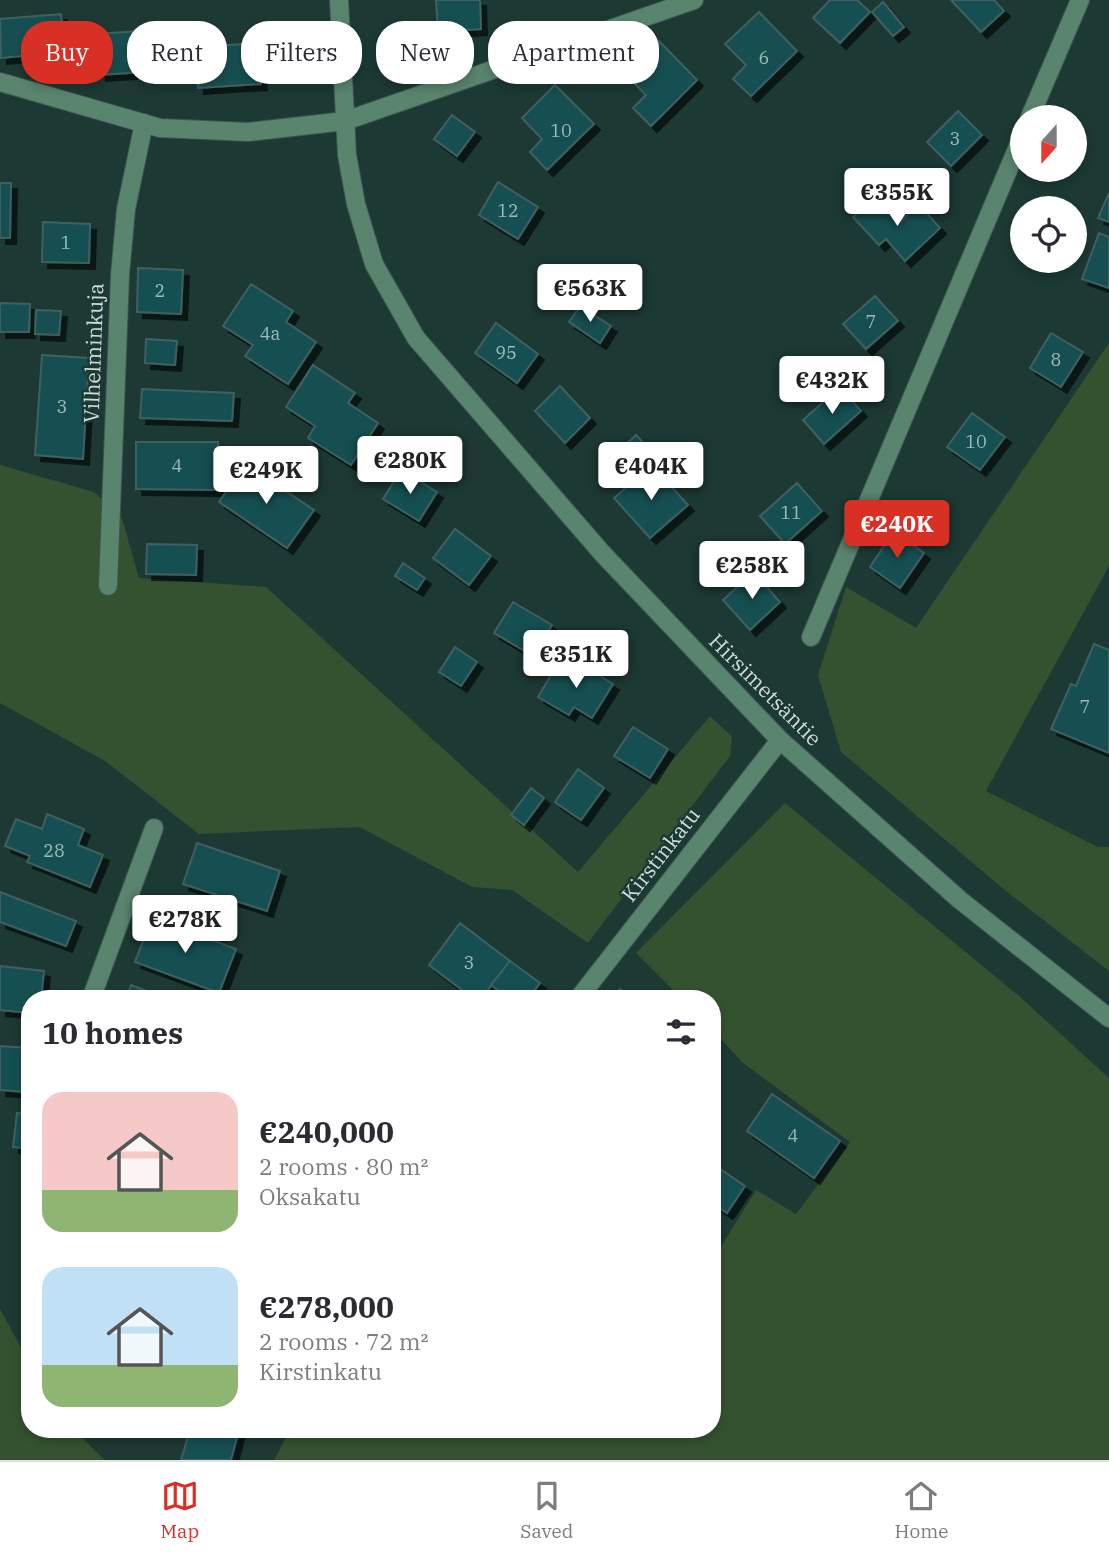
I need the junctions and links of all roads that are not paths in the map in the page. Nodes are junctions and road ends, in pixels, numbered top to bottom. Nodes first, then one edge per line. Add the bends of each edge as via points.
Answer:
1 (338, 0) edge
2 (694, 0) edge
3 (1080, 0) edge
4 (0, 82) edge
5 (1035, 105) edge
6 (345, 121) junction
7 (144, 123) junction
8 (1010, 165) edge
9 (108, 586) dead end
10 (811, 637) dead end
11 (780, 740) junction
12 (154, 828) dead end
13 (94, 990) edge
14 (585, 990) edge
15 (1109, 1018) edge

1 - 6 street, Hirsimetsäntie
2 - 6 street
3 - 5 street
4 - 7 street
6 - 7 street via 248,132 160,128
6 - 11 street, Hirsimetsäntie via 355,204 371,252 416,338 602,553
7 - 9 street, Vilhelminkuja via 126,209 120,275
8 - 10 street
11 - 14 street, Kirstinkatu
11 - 15 street, Hirsimetsäntie via 960,901
12 - 13 street

